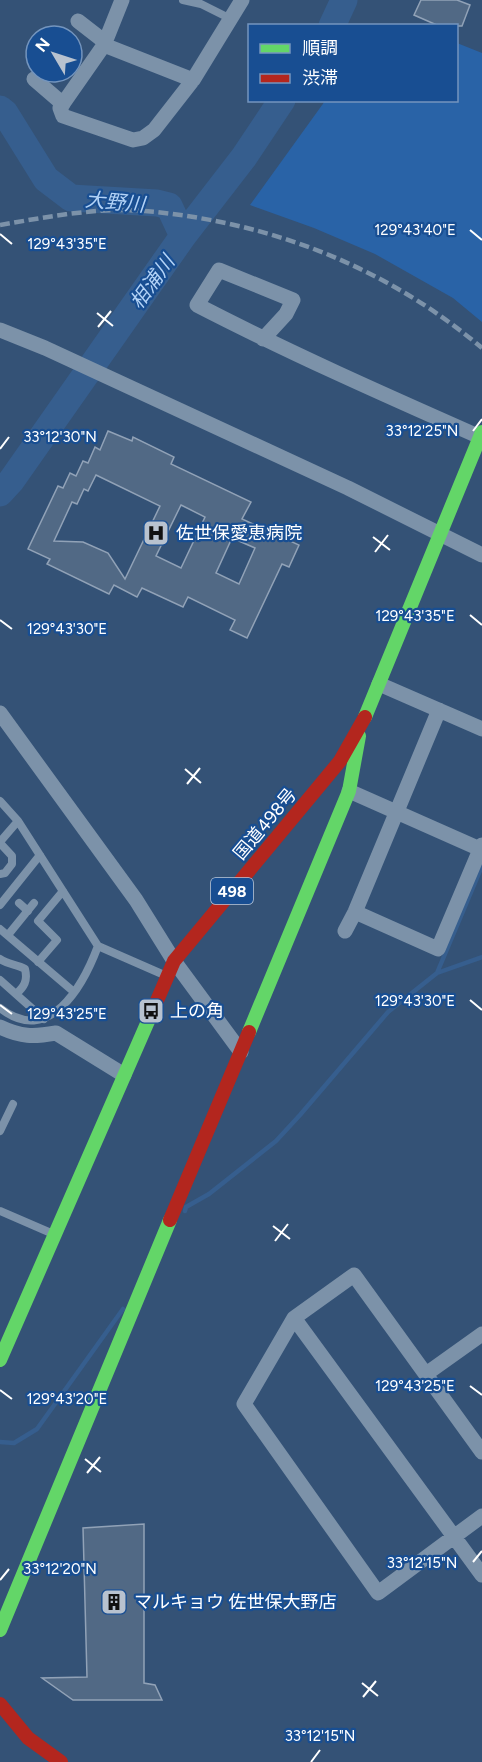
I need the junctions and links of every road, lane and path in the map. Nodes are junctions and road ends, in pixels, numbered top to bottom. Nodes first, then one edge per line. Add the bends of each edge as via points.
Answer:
1 (122, 0) edge
2 (183, 0) edge
3 (242, 0) edge
4 (231, 19) junction
5 (78, 21) dead end
6 (104, 44) junction
7 (193, 80) junction
8 (40, 84) edge
9 (63, 104) junction
10 (0, 330) edge
11 (262, 339) junction
12 (481, 435) edge
13 (440, 535) junction
14 (482, 555) edge
15 (379, 684) junction
16 (439, 710) junction
17 (3, 722) edge
18 (362, 724) junction
19 (482, 729) edge
20 (349, 791) junction
21 (0, 801) edge
22 (396, 812) junction
23 (18, 820) junction
24 (0, 843) edge
25 (481, 848) edge
26 (40, 855) junction
27 (0, 874) edge
28 (63, 891) junction
29 (19, 903) dead end
30 (34, 903) dead end
31 (0, 904) edge
32 (28, 911) junction
33 (355, 912) junction
34 (345, 931) dead end
35 (4, 932) edge
36 (0, 941) edge
37 (98, 946) junction
38 (0, 959) edge
39 (174, 961) junction
40 (38, 962) junction
41 (167, 976) junction
42 (0, 980) edge
43 (74, 992) junction
44 (16, 994) junction
45 (0, 1008) edge
46 (44, 1019) junction
47 (0, 1027) edge
48 (241, 1052) junction
49 (124, 1075) junction
50 (13, 1104) dead end
51 (0, 1131) edge
52 (0, 1211) edge
53 (55, 1234) junction
54 (294, 1318) junction
55 (482, 1334) edge
56 (0, 1360) edge
57 (426, 1374) junction
58 (482, 1423) edge
59 (469, 1433) junction
60 (482, 1452) edge
61 (482, 1516) edge
62 (454, 1536) junction
63 (482, 1575) edge
64 (0, 1630) edge
65 (0, 1704) edge
66 (61, 1762) edge

1 - 6 street
2 - 4 lane
3 - 4 street
4 - 7 street
5 - 6 street
6 - 7 street
6 - 9 street
7 - 9 street via 154,130 133,140 63,116
8 - 9 street
10 - 13 street via 348,488
11 - 11 street via 197,305 219,270 292,300 286,314
11 - 12 street
12 - 13 main road, 国道498号 / 498
13 - 14 street
13 - 15 main road, 国道498号 / 498
15 - 16 street
15 - 18 main road, 国道498号 / 498
16 - 19 street
16 - 22 street
17 - 39 street via 136,900
18 - 20 main road
18 - 39 main road, 国道498号 / 498 via 340,761
20 - 22 street
20 - 48 main road
21 - 23 lane
22 - 25 street
22 - 33 street
23 - 24 lane
23 - 26 lane
24 - 27 lane via 12,856 12,864 6,873
25 - 33 street via 438,949
26 - 28 lane
26 - 31 lane
28 - 37 lane
28 - 40 lane via 38,921 57,940
29 - 32 lane
30 - 32 lane
32 - 35 lane
33 - 34 street
35 - 36 lane
35 - 40 lane
37 - 41 lane
37 - 43 lane via 89,970
38 - 44 lane via 25,969 27,978
39 - 41 main road, 国道498号 / 498
39 - 48 street
40 - 43 lane
41 - 49 main road, 国道498号 / 498
42 - 44 lane
43 - 46 lane via 53,1016
44 - 46 lane
45 - 46 lane via 24,1020
47 - 49 street via 35,1037 56,1033
48 - 64 main road
49 - 53 main road, 国道498号 / 498
50 - 51 lane
52 - 53 lane
53 - 56 main road, 国道498号 / 498
54 - 57 street via 354,1275
54 - 62 street
54 - 62 street via 244,1404 378,1593
55 - 57 street
57 - 59 street
58 - 59 street
59 - 60 street
61 - 62 street
62 - 63 street
65 - 66 main road via 28,1738

